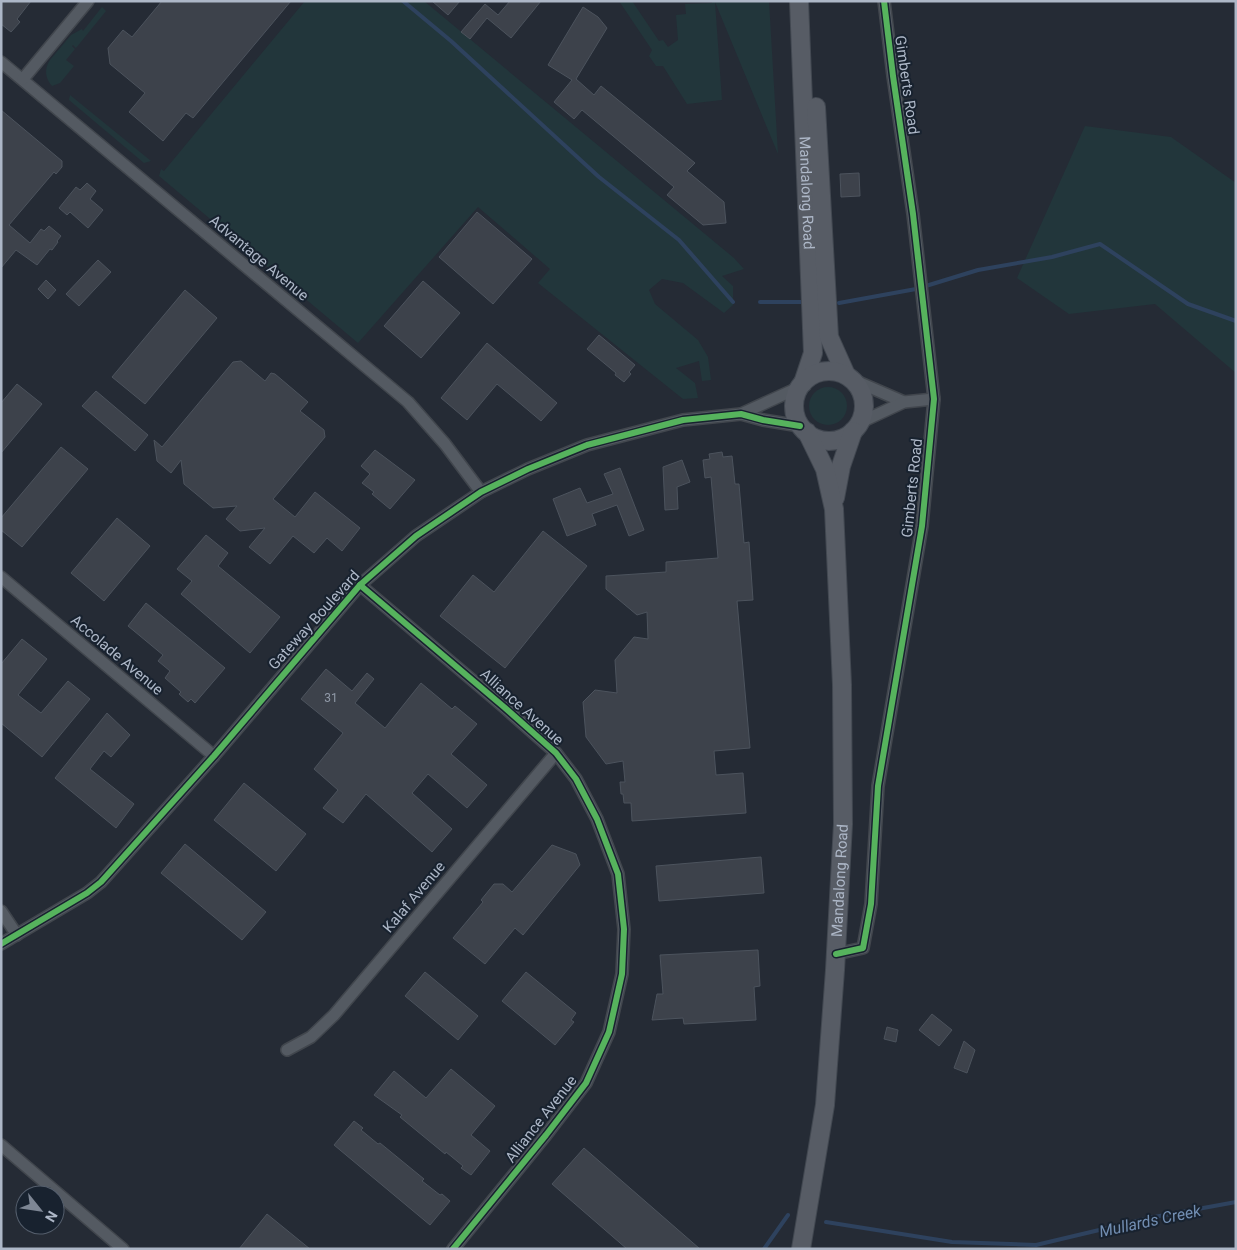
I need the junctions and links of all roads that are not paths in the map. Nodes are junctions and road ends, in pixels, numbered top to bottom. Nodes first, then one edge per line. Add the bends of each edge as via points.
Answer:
1 (88, 1) edge
2 (799, 1) edge
3 (810, 1) edge
4 (884, 1) edge
5 (1, 62) edge
6 (23, 79) junction
7 (849, 377) junction
8 (801, 385) junction
9 (934, 399) junction
10 (904, 402) junction
11 (741, 414) junction
12 (856, 427) junction
13 (804, 429) junction
14 (481, 492) junction
15 (834, 509) junction
16 (1, 577) edge
17 (360, 585) junction
18 (556, 753) junction
19 (214, 756) junction
20 (1, 911) edge
21 (17, 935) junction
22 (1, 944) edge
23 (836, 954) junction
24 (287, 1050) dead end
25 (1, 1145) edge
26 (123, 1249) edge
27 (453, 1249) edge
28 (801, 1249) edge

1 - 6 street
2 - 8 main road, Mandalong Road via 814,353
3 - 7 main road, Mandalong Road via 829,337
4 - 9 street, Gimberts Road
5 - 6 street, Advantage Avenue
6 - 14 street, Advantage Avenue via 408,402
7 - 8 main road via 836,372 820,372
7 - 10 street
7 - 12 main road via 858,386 863,400 862,415
8 - 11 street, Gateway Boulevard
8 - 13 main road via 794,408
9 - 10 street
9 - 23 street, Gimberts Road via 922,526 878,786 871,904 863,948
10 - 12 street
11 - 13 street, Gateway Boulevard
11 - 14 street, Gateway Boulevard via 683,420 587,445
12 - 13 main road via 846,436 829,441 814,437
12 - 15 main road, Mandalong Road via 841,466
13 - 15 main road, Mandalong Road via 825,469
14 - 17 street, Gateway Boulevard via 416,536
15 - 23 main road, Mandalong Road via 842,686 843,814
16 - 19 street, Accolade Avenue
17 - 18 street, Alliance Avenue
17 - 19 street, Gateway Boulevard
18 - 24 street, Kalaf Avenue via 334,1016 311,1037
18 - 27 street, Alliance Avenue via 576,779 597,819 618,874 624,929 622,974 610,1032 586,1083
19 - 21 street, Gateway Boulevard via 101,882
20 - 21 street
21 - 22 street, Gateway Boulevard
23 - 28 main road, Mandalong Road via 825,1108
25 - 26 street

